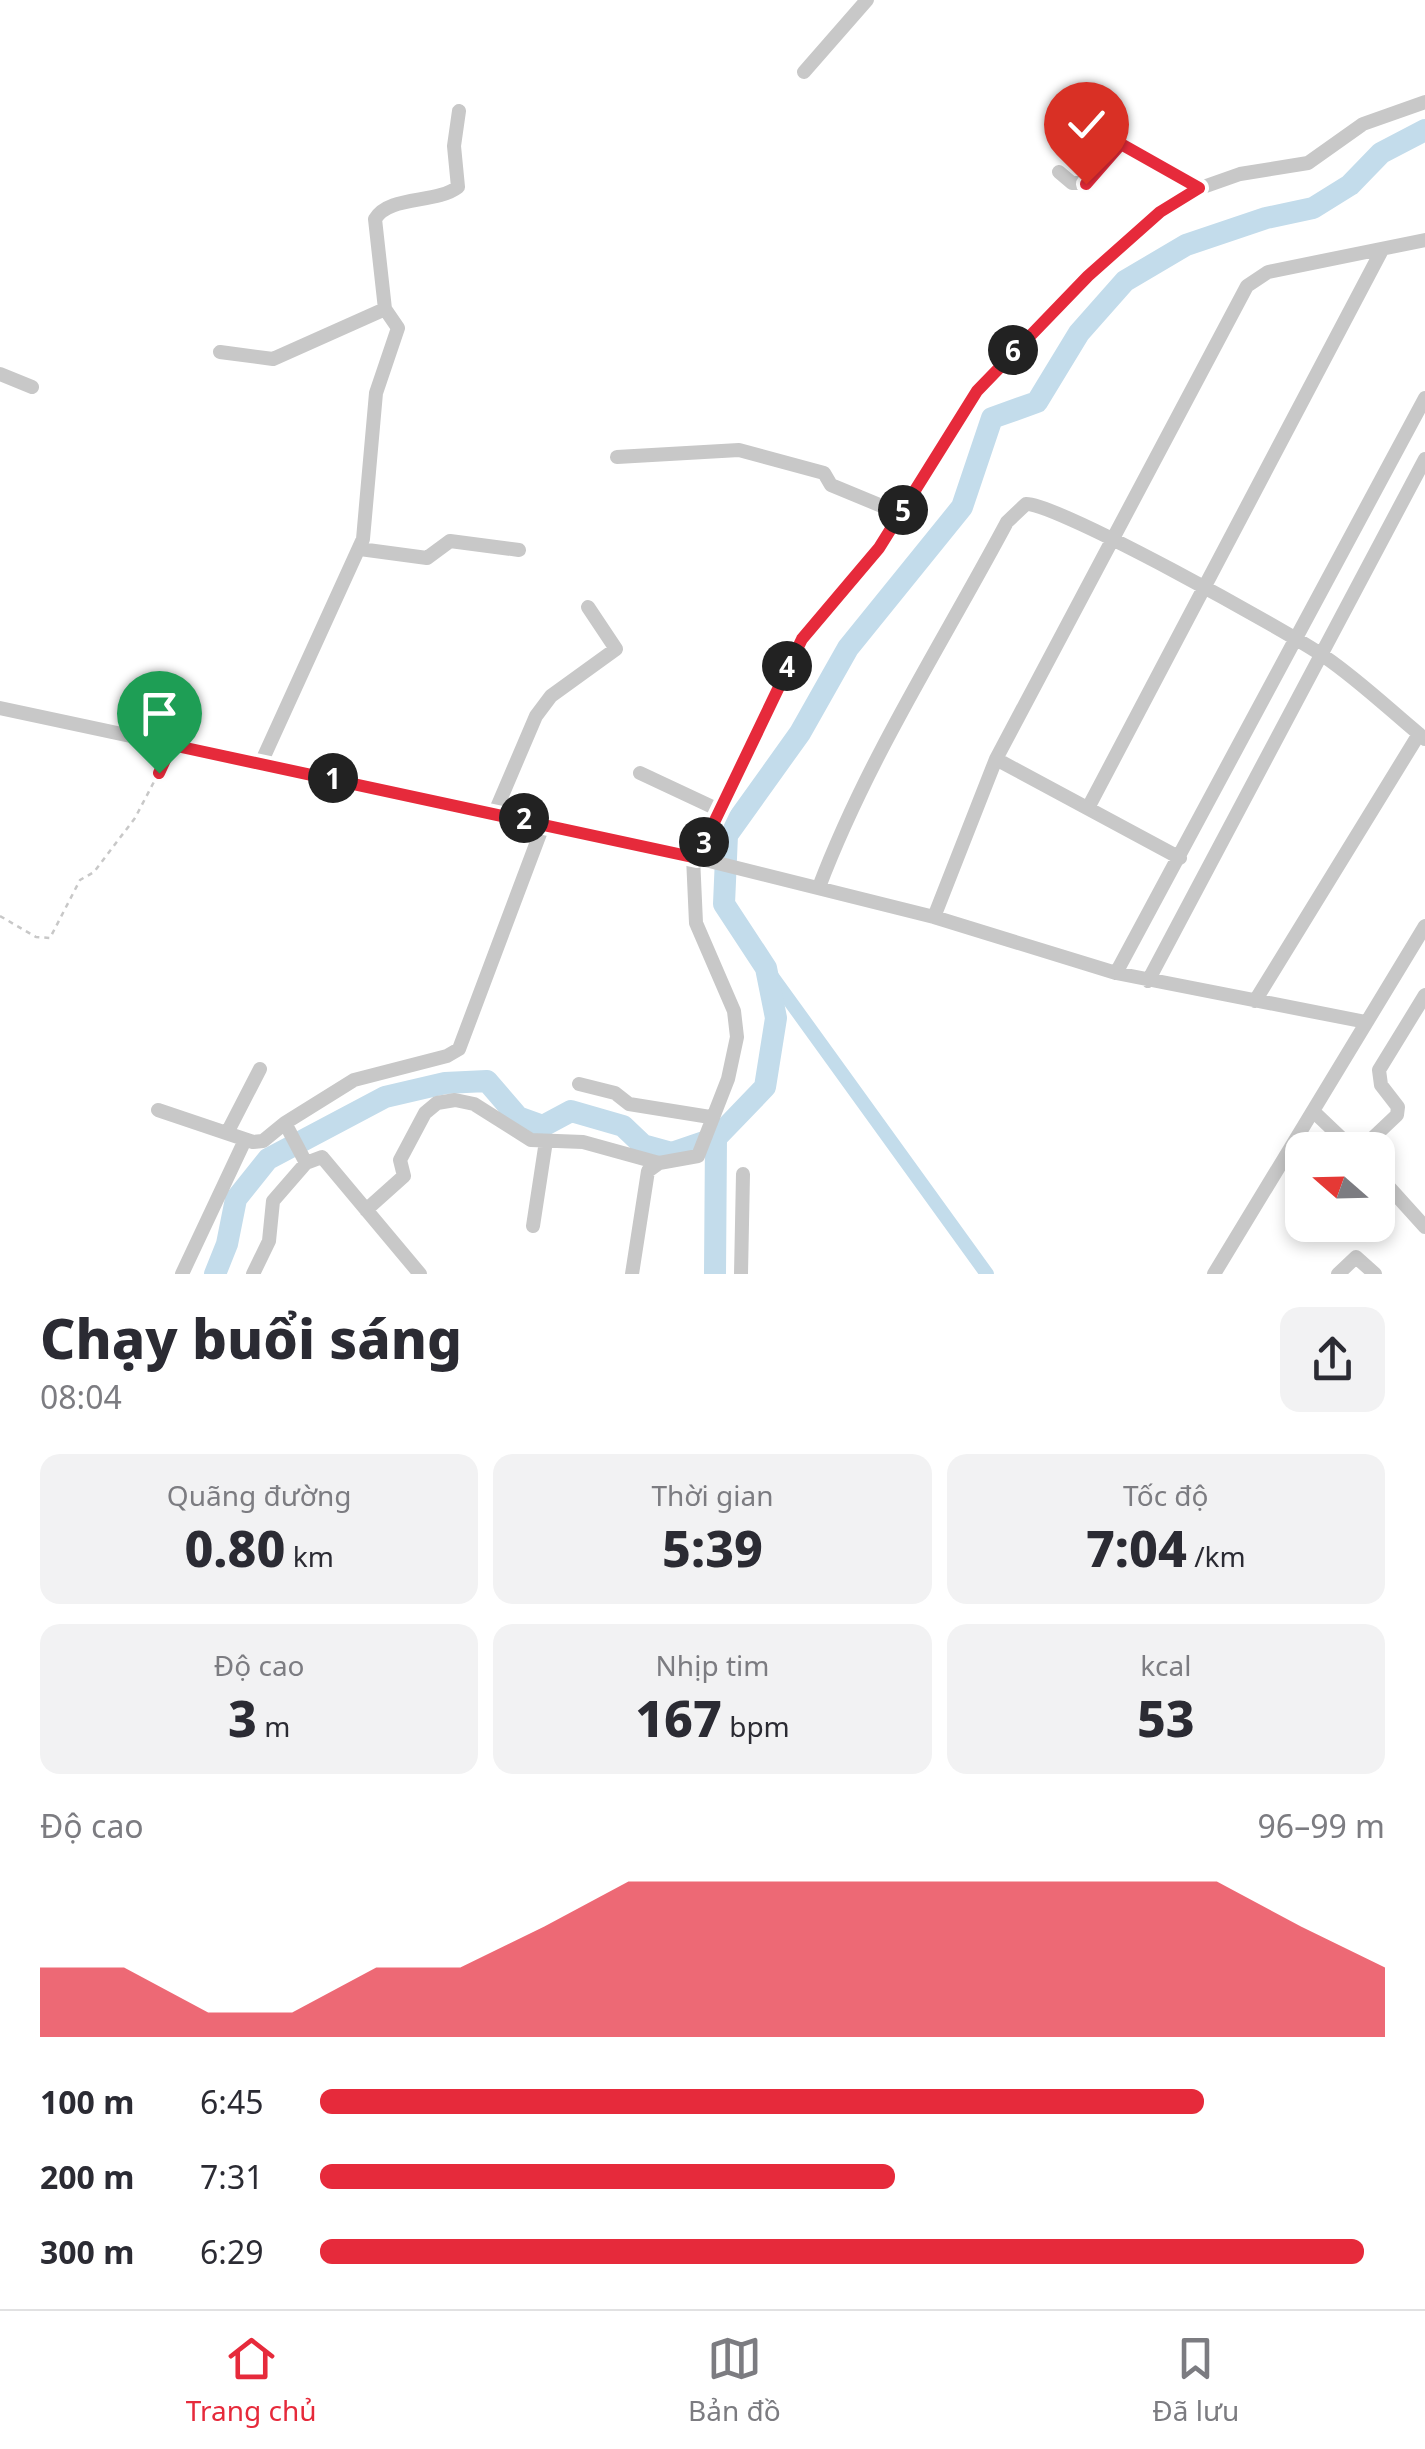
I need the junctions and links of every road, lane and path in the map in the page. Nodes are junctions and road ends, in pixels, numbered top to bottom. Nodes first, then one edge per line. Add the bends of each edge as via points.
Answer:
1 (866, 0) edge
2 (804, 72) dead end
3 (1425, 102) edge
4 (459, 111) dead end
5 (1095, 132) dead end
6 (1121, 144) junction
7 (1059, 172) dead end
8 (1199, 188) junction
9 (1425, 240) edge
10 (1382, 250) junction
11 (385, 309) junction
12 (220, 352) dead end
13 (0, 374) edge
14 (32, 387) dead end
15 (1425, 398) edge
16 (617, 456) dead end
17 (1424, 462) edge
18 (901, 514) junction
19 (1114, 540) junction
20 (360, 549) junction
21 (518, 550) dead end
22 (1205, 591) junction
23 (588, 607) dead end
24 (1296, 640) junction
25 (1324, 656) junction
26 (0, 708) edge
27 (1422, 736) edge
28 (172, 745) junction
29 (996, 759) junction
30 (261, 763) junction
31 (640, 773) dead end
32 (1088, 808) junction
33 (720, 810) junction
34 (495, 812) junction
35 (544, 823) junction
36 (697, 858) junction
37 (1180, 858) junction
38 (818, 887) junction
39 (0, 916) edge
40 (934, 918) junction
41 (1425, 926) edge
42 (1116, 973) junction
43 (1148, 980) junction
44 (1425, 995) edge
45 (1255, 1001) junction
46 (1366, 1022) junction
47 (260, 1069) dead end
48 (579, 1084) dead end
49 (158, 1110) dead end
50 (1314, 1112) junction
51 (708, 1125) junction
52 (286, 1126) junction
53 (1337, 1132) edge
54 (1376, 1132) edge
55 (227, 1133) junction
56 (245, 1140) junction
57 (546, 1141) junction
58 (303, 1157) junction
59 (659, 1163) junction
60 (743, 1174) dead end
61 (1395, 1193) edge
62 (366, 1210) junction
63 (533, 1226) dead end
64 (1425, 1226) edge
65 (182, 1274) edge
66 (253, 1274) edge
67 (420, 1274) edge
68 (632, 1274) edge
69 (741, 1274) edge
70 (1214, 1274) edge
71 (1338, 1274) edge
72 (1375, 1274) edge

1 - 2 street
3 - 8 street via 1363,124 1308,163
4 - 11 street via 458,187 376,215
5 - 6 street
6 - 7 street via 1086,184
6 - 8 street
8 - 18 street via 1126,241 1010,352 961,413
9 - 10 street
10 - 19 street via 1253,280
10 - 22 street
11 - 12 street via 273,359
11 - 20 street via 398,328 376,393
13 - 14 street
15 - 24 street
16 - 18 street via 738,450 824,473 831,484
17 - 25 street
18 - 33 street via 802,639
19 - 22 street
19 - 29 street
19 - 38 street via 1035,504 1012,514 867,772
20 - 21 street via 426,558 450,542
20 - 30 street
22 - 24 street
22 - 32 street
23 - 34 street via 616,650 551,696 536,716
24 - 25 street
24 - 37 street
25 - 27 street
25 - 43 street
26 - 28 street
27 - 45 street
28 - 30 street
28 - 39 path via 135,818 94,872 80,880 50,938
29 - 32 street
29 - 40 street
30 - 34 street
31 - 33 street
32 - 37 street
33 - 36 street
34 - 35 street
35 - 36 street
35 - 52 street via 459,1049 354,1080
36 - 38 street
36 - 51 street via 696,923 734,1011 737,1037
37 - 42 street
38 - 40 street
40 - 42 street
41 - 46 street
42 - 43 street
43 - 45 street
44 - 54 street via 1379,1070 1381,1085 1398,1106
45 - 46 street
46 - 50 street
47 - 55 street
48 - 51 street
49 - 55 street
50 - 53 street
50 - 70 street
51 - 59 street via 698,1156
52 - 56 street via 264,1140
52 - 58 street
55 - 56 street
56 - 65 street
57 - 59 street via 584,1142
57 - 62 street via 519,1136 474,1104 438,1103 400,1160 404,1176
57 - 63 street
58 - 62 street via 322,1157
58 - 66 street via 273,1201 270,1241
59 - 68 street via 646,1178
60 - 69 street
61 - 64 street
62 - 67 street
71 - 72 street via 1356,1257

